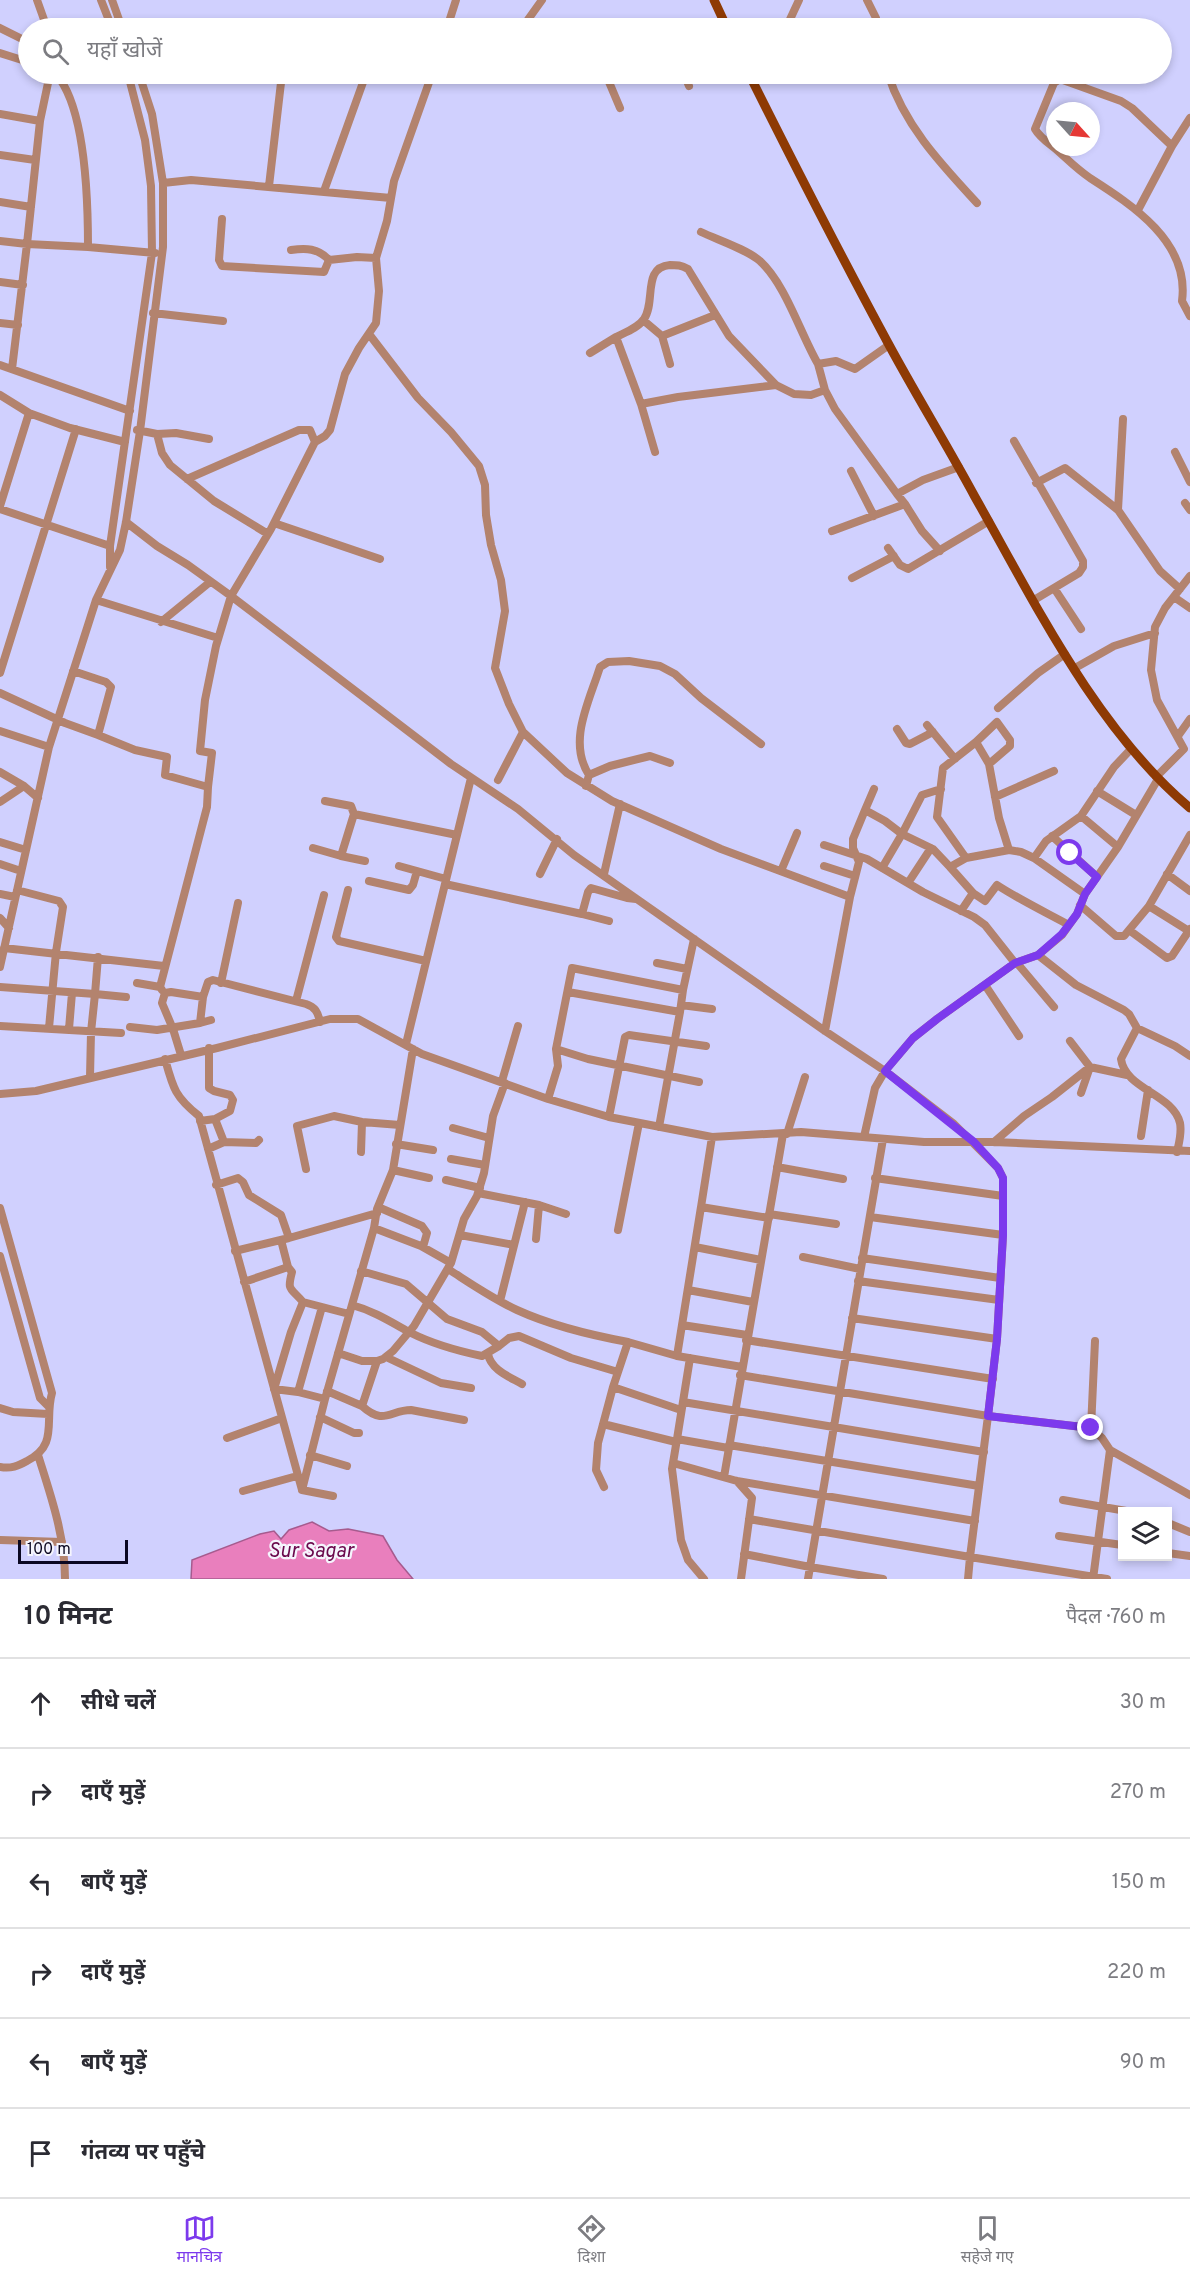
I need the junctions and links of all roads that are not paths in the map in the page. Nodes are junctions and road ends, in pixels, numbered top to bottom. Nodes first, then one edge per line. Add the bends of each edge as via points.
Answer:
1 (37, 0) edge
2 (101, 0) edge
3 (112, 0) edge
4 (456, 0) edge
5 (542, 0) edge
6 (714, 0) edge
7 (800, 0) edge
8 (867, 0) edge
9 (43, 18) edge
10 (108, 18) edge
11 (118, 18) edge
12 (452, 18) edge
13 (529, 18) edge
14 (721, 18) edge
15 (791, 18) edge
16 (876, 18) edge
17 (0, 28) edge
18 (18, 37) edge
19 (0, 52) edge
20 (18, 59) edge
21 (50, 84) edge
22 (64, 84) edge
23 (131, 84) edge
24 (142, 84) edge
25 (281, 84) edge
26 (362, 84) edge
27 (428, 84) edge
28 (610, 84) edge
29 (754, 84) edge
30 (892, 84) edge
31 (1053, 84) edge
32 (1074, 84) edge
33 (620, 108) dead end
34 (0, 114) edge
35 (1190, 118) edge
36 (40, 121) junction
37 (1172, 146) junction
38 (0, 155) edge
39 (35, 160) junction
40 (163, 183) junction
41 (269, 186) junction
42 (324, 191) junction
43 (391, 198) junction
44 (0, 201) edge
45 (977, 203) dead end
46 (31, 207) junction
47 (1138, 210) junction
48 (222, 219) dead end
49 (701, 232) dead end
50 (0, 241) edge
51 (27, 244) junction
52 (88, 247) junction
53 (291, 250) dead end
54 (152, 253) junction
55 (162, 254) junction
56 (376, 258) junction
57 (329, 260) junction
58 (0, 282) edge
59 (23, 285) junction
60 (153, 313) junction
61 (715, 315) junction
62 (1190, 316) edge
63 (644, 320) junction
64 (223, 321) dead end
65 (0, 323) edge
66 (18, 325) junction
67 (369, 334) junction
68 (662, 336) junction
69 (616, 337) junction
70 (889, 345) junction
71 (590, 353) dead end
72 (670, 364) dead end
73 (818, 364) junction
74 (0, 365) edge
75 (12, 369) junction
76 (776, 385) junction
77 (825, 390) junction
78 (0, 395) edge
79 (641, 404) junction
80 (130, 411) junction
81 (30, 413) junction
82 (1123, 419) dead end
83 (128, 427) junction
84 (76, 429) junction
85 (140, 431) junction
86 (158, 434) junction
87 (209, 440) dead end
88 (1014, 441) dead end
89 (125, 442) junction
90 (315, 442) junction
91 (655, 452) dead end
92 (1175, 452) dead end
93 (959, 467) junction
94 (851, 471) dead end
95 (187, 479) junction
96 (1189, 480) edge
97 (1036, 483) junction
98 (897, 494) junction
99 (905, 504) junction
100 (0, 508) edge
101 (1118, 510) junction
102 (874, 516) junction
103 (989, 521) junction
104 (126, 522) junction
105 (274, 524) junction
106 (45, 525) junction
107 (832, 531) dead end
108 (268, 534) junction
109 (110, 546) junction
110 (888, 548) dead end
111 (940, 551) junction
112 (894, 556) junction
113 (380, 559) dead end
114 (110, 572) junction
115 (1190, 576) edge
116 (852, 578) dead end
117 (210, 582) junction
118 (1054, 588) junction
119 (1180, 589) junction
120 (231, 596) junction
121 (1174, 597) junction
122 (96, 600) junction
123 (1034, 600) junction
124 (1190, 608) edge
125 (161, 621) junction
126 (1081, 629) dead end
127 (1155, 633) junction
128 (218, 638) junction
129 (1065, 654) junction
130 (1075, 668) junction
131 (73, 671) junction
132 (0, 673) edge
133 (0, 693) edge
134 (998, 708) dead end
135 (1190, 719) edge
136 (58, 720) junction
137 (927, 725) dead end
138 (897, 729) dead end
139 (0, 731) edge
140 (523, 732) junction
141 (933, 732) junction
142 (98, 735) junction
143 (1178, 736) junction
144 (976, 742) junction
145 (761, 744) dead end
146 (49, 747) junction
147 (1187, 747) edge
148 (1131, 749) junction
149 (955, 759) junction
150 (670, 763) dead end
151 (989, 764) junction
152 (1054, 771) dead end
153 (0, 772) edge
154 (589, 775) junction
155 (471, 778) junction
156 (1157, 778) junction
157 (498, 780) dead end
158 (24, 786) junction
159 (586, 786) junction
160 (208, 787) junction
161 (874, 789) dead end
162 (941, 789) junction
163 (1097, 791) junction
164 (995, 797) junction
165 (38, 798) junction
166 (325, 801) dead end
167 (0, 802) edge
168 (620, 804) junction
169 (1190, 808) edge
170 (865, 810) junction
171 (354, 813) junction
172 (1136, 815) junction
173 (1081, 816) junction
174 (797, 833) dead end
175 (902, 834) junction
176 (1190, 835) edge
177 (457, 836) junction
178 (1052, 836) junction
179 (558, 839) junction
180 (0, 842) edge
181 (824, 844) dead end
182 (1118, 847) junction
183 (314, 848) dead end
184 (931, 848) junction
185 (26, 850) junction
186 (1009, 850) junction
187 (341, 856) junction
188 (858, 856) junction
189 (966, 858) junction
190 (1034, 858) junction
191 (365, 861) dead end
192 (0, 864) edge
193 (399, 866) dead end
194 (824, 866) dead end
195 (950, 867) junction
196 (882, 868) junction
197 (21, 871) junction
198 (417, 871) junction
199 (781, 871) junction
200 (540, 874) dead end
201 (604, 874) junction
202 (1167, 874) junction
203 (855, 876) junction
204 (1097, 877) junction
205 (369, 881) dead end
206 (446, 881) junction
207 (908, 883) junction
208 (348, 890) dead end
209 (1190, 891) edge
210 (973, 893) junction
211 (0, 894) edge
212 (16, 894) junction
213 (1085, 894) junction
214 (324, 896) dead end
215 (850, 897) junction
216 (637, 899) junction
217 (238, 903) dead end
218 (1080, 905) junction
219 (1149, 906) junction
220 (961, 911) junction
221 (582, 914) junction
222 (0, 918) edge
223 (609, 921) dead end
224 (1069, 925) junction
225 (9, 928) junction
226 (1129, 930) junction
227 (1189, 934) edge
228 (694, 939) junction
229 (4, 948) junction
230 (56, 952) junction
231 (1038, 955) junction
232 (98, 957) junction
233 (426, 961) junction
234 (657, 963) dead end
235 (1016, 963) junction
236 (164, 966) junction
237 (0, 967) edge
238 (687, 969) junction
239 (221, 982) junction
240 (137, 983) dead end
241 (985, 985) junction
242 (0, 987) edge
243 (162, 990) junction
244 (683, 990) junction
245 (53, 991) junction
246 (568, 992) junction
247 (72, 993) junction
248 (95, 994) junction
249 (126, 997) dead end
250 (203, 997) junction
251 (296, 1001) junction
252 (1054, 1007) dead end
253 (681, 1008) junction
254 (712, 1010) dead end
255 (212, 1020) dead end
256 (320, 1022) junction
257 (200, 1023) junction
258 (0, 1026) edge
259 (518, 1026) dead end
260 (130, 1027) dead end
261 (49, 1028) junction
262 (1137, 1028) junction
263 (69, 1029) junction
264 (173, 1029) junction
265 (825, 1031) junction
266 (91, 1032) junction
267 (121, 1033) dead end
268 (1018, 1036) dead end
269 (675, 1041) junction
270 (1070, 1041) dead end
271 (706, 1046) dead end
272 (410, 1047) junction
273 (209, 1048) junction
274 (556, 1049) junction
275 (181, 1056) junction
276 (1190, 1056) edge
277 (165, 1059) junction
278 (620, 1065) junction
279 (1090, 1067) junction
280 (885, 1071) junction
281 (669, 1075) junction
282 (1129, 1075) junction
283 (90, 1077) junction
284 (805, 1077) dead end
285 (504, 1082) junction
286 (699, 1082) dead end
287 (1148, 1090) junction
288 (1081, 1093) dead end
289 (0, 1094) edge
290 (548, 1099) junction
291 (609, 1117) junction
292 (216, 1119) junction
293 (200, 1121) junction
294 (362, 1122) junction
295 (639, 1123) junction
296 (400, 1125) junction
297 (659, 1127) junction
298 (453, 1128) dead end
299 (785, 1134) junction
300 (1141, 1136) dead end
301 (712, 1137) junction
302 (864, 1137) junction
303 (489, 1138) junction
304 (883, 1138) junction
305 (259, 1140) dead end
306 (224, 1142) junction
307 (974, 1142) junction
308 (994, 1142) junction
309 (396, 1144) junction
310 (208, 1149) junction
311 (433, 1150) dead end
312 (1190, 1151) edge
313 (361, 1152) dead end
314 (1177, 1152) junction
315 (452, 1159) dead end
316 (485, 1165) junction
317 (777, 1167) junction
318 (306, 1169) dead end
319 (393, 1170) junction
320 (429, 1178) dead end
321 (875, 1178) junction
322 (843, 1179) dead end
323 (446, 1180) dead end
324 (216, 1185) junction
325 (479, 1190) junction
326 (1003, 1196) junction
327 (525, 1202) junction
328 (539, 1205) junction
329 (701, 1207) junction
330 (0, 1208) edge
331 (377, 1210) junction
332 (566, 1214) dead end
333 (769, 1216) junction
334 (870, 1217) junction
335 (836, 1224) dead end
336 (374, 1228) junction
337 (618, 1230) dead end
338 (460, 1235) junction
339 (1003, 1235) junction
340 (285, 1239) junction
341 (536, 1239) dead end
342 (514, 1245) junction
343 (423, 1247) junction
344 (694, 1247) junction
345 (235, 1251) junction
346 (0, 1256) edge
347 (803, 1257) dead end
348 (862, 1258) junction
349 (761, 1260) junction
350 (450, 1266) junction
351 (288, 1267) junction
352 (860, 1269) junction
353 (362, 1271) junction
354 (1000, 1278) junction
355 (858, 1281) junction
356 (244, 1282) junction
357 (688, 1290) junction
358 (500, 1300) junction
359 (999, 1300) junction
360 (303, 1302) junction
361 (753, 1302) junction
362 (428, 1303) junction
363 (352, 1305) junction
364 (322, 1307) junction
365 (349, 1314) junction
366 (852, 1318) junction
367 (682, 1325) junction
368 (409, 1332) junction
369 (747, 1337) junction
370 (997, 1339) junction
371 (1095, 1341) dead end
372 (628, 1342) junction
373 (499, 1346) junction
374 (338, 1353) junction
375 (488, 1354) junction
376 (846, 1355) junction
377 (677, 1356) junction
378 (386, 1357) junction
379 (690, 1358) junction
380 (377, 1361) junction
381 (741, 1371) junction
382 (618, 1372) junction
383 (993, 1379) junction
384 (522, 1384) dead end
385 (613, 1387) junction
386 (471, 1388) dead end
387 (274, 1389) junction
388 (840, 1390) junction
389 (298, 1392) junction
390 (326, 1395) junction
391 (362, 1406) junction
392 (682, 1406) junction
393 (0, 1408) edge
394 (48, 1410) junction
395 (735, 1410) junction
396 (988, 1416) junction
397 (320, 1417) junction
398 (282, 1418) junction
399 (465, 1420) dead end
400 (603, 1424) junction
401 (834, 1426) junction
402 (1091, 1428) junction
403 (359, 1432) dead end
404 (226, 1438) dead end
405 (676, 1441) junction
406 (729, 1447) junction
407 (1110, 1450) junction
408 (984, 1452) junction
409 (38, 1455) junction
410 (310, 1455) junction
411 (828, 1461) junction
412 (673, 1463) junction
413 (347, 1466) dead end
414 (0, 1467) edge
415 (297, 1476) junction
416 (724, 1477) junction
417 (737, 1481) junction
418 (979, 1486) junction
419 (604, 1487) dead end
420 (302, 1490) junction
421 (243, 1491) dead end
422 (822, 1495) junction
423 (1190, 1495) edge
424 (333, 1496) dead end
425 (1063, 1500) dead end
426 (1103, 1507) junction
427 (1118, 1510) edge
428 (749, 1519) junction
429 (975, 1521) junction
430 (1172, 1525) edge
431 (815, 1531) junction
432 (1190, 1532) edge
433 (1059, 1536) dead end
434 (0, 1540) edge
435 (1098, 1541) junction
436 (62, 1542) junction
437 (1118, 1544) edge
438 (744, 1554) junction
439 (1172, 1554) edge
440 (1190, 1556) edge
441 (970, 1557) junction
442 (810, 1568) junction
443 (1094, 1578) edge
444 (65, 1579) edge
445 (704, 1579) edge
446 (741, 1579) edge
447 (808, 1579) edge
448 (883, 1579) edge
449 (968, 1579) edge
450 (1107, 1579) edge

1 - 9 street
2 - 10 street
3 - 11 street
4 - 12 street
5 - 13 street
6 - 14 main road
7 - 15 street
8 - 16 street
17 - 18 street
19 - 20 street
21 - 36 street
22 - 52 street via 81,137
23 - 54 street via 145,140 151,186
24 - 40 street via 152,114
25 - 41 street
26 - 42 street
27 - 43 street
28 - 33 street
29 - 70 main road
30 - 45 street via 915,131
31 - 47 street via 1035,125 1036,132 1088,176
32 - 37 street via 1121,101
34 - 36 street
35 - 37 street
36 - 39 street
37 - 47 street
38 - 39 street
39 - 46 street
40 - 41 street via 191,180
40 - 55 street
41 - 42 street
42 - 43 street
43 - 56 street
44 - 46 street
46 - 51 street
47 - 62 street via 1156,225 1183,267 1186,285 1182,301
48 - 57 street via 222,266 324,272
49 - 73 street via 761,262 777,283
50 - 51 street
51 - 52 street
51 - 59 street
52 - 54 street
53 - 57 street via 315,250
54 - 55 street
54 - 80 street
55 - 60 street
56 - 57 street
56 - 67 street via 379,291 376,323
58 - 59 street
59 - 66 street
60 - 64 street
60 - 85 street
61 - 63 street via 688,269 678,264 657,268
61 - 68 street
61 - 76 street via 729,336
63 - 68 street
63 - 69 street
65 - 66 street
66 - 75 street
67 - 90 street via 345,374 330,430
67 - 140 street via 418,398 479,466 505,611 495,668
68 - 72 street
69 - 71 street
69 - 79 street
70 - 73 street via 855,369 836,361
70 - 93 main road
73 - 77 street
74 - 75 street
75 - 80 street
76 - 77 street via 794,394
76 - 79 street
77 - 98 street
78 - 81 street
79 - 91 street
80 - 83 street
81 - 84 street
81 - 100 street
82 - 101 street
83 - 85 street
83 - 89 street
84 - 89 street
84 - 106 street
85 - 86 street
85 - 104 street
86 - 87 street via 176,433
86 - 95 street via 162,453
88 - 97 street
89 - 109 street
90 - 95 street via 310,430 299,430
90 - 105 street
92 - 96 street
93 - 98 street
93 - 103 main road
94 - 102 street
95 - 108 street via 214,501
97 - 101 street via 1065,468
97 - 118 street via 1083,561 1079,573
98 - 99 street
99 - 102 street
99 - 111 street
100 - 106 street
101 - 119 street via 1160,571
102 - 107 street
103 - 111 street
103 - 123 main road
104 - 114 street
104 - 117 street
105 - 108 street
105 - 113 street
106 - 109 street
106 - 132 street
108 - 120 street
109 - 114 street
110 - 112 street
111 - 112 street via 908,569
112 - 116 street
114 - 122 street
115 - 119 street
117 - 120 street
117 - 125 street
118 - 123 street
118 - 126 street
119 - 121 street
120 - 128 street
120 - 155 street
121 - 124 street
121 - 127 street
122 - 125 street
122 - 131 street
123 - 129 main road
125 - 128 street
127 - 130 street via 1114,646
127 - 143 street via 1151,670 1156,699
128 - 160 street via 205,700 200,751 212,753
129 - 130 main road
129 - 134 street
130 - 148 main road
131 - 136 street
131 - 142 street via 111,687
133 - 136 street
135 - 143 street
136 - 142 street
136 - 146 street
137 - 141 street
138 - 141 street via 910,744
139 - 146 street
140 - 157 street
140 - 159 street
141 - 149 street
142 - 160 street via 135,750 167,757 165,775
143 - 147 street
144 - 149 street
144 - 151 street
144 - 151 street via 997,722 1010,740 1010,746
145 - 154 street via 675,674 642,662 608,662 600,668 580,732 580,757
146 - 165 street
147 - 156 street
148 - 156 main road
148 - 163 street
149 - 162 street via 941,772
150 - 154 street via 650,756
151 - 164 street
152 - 164 street
153 - 158 street
154 - 159 street
155 - 177 street
155 - 179 street
156 - 169 main road
156 - 172 street
158 - 165 street
158 - 167 street
159 - 168 street
160 - 236 street via 207,807
161 - 170 street
162 - 175 street via 922,795
162 - 189 street via 938,817
163 - 172 street
163 - 173 street
164 - 186 street
165 - 185 street
166 - 171 street via 351,806
168 - 199 street
168 - 201 street
170 - 175 street
170 - 188 street via 853,839
171 - 177 street
171 - 187 street
172 - 182 street
173 - 178 street
173 - 182 street
174 - 199 street
175 - 184 street
175 - 196 street
176 - 202 street
177 - 206 street
178 - 190 street
178 - 204 street
179 - 200 street
179 - 201 street via 574,855
180 - 185 street
181 - 188 street
182 - 204 street
183 - 187 street
184 - 195 street
184 - 207 street
185 - 197 street
186 - 189 street
186 - 190 street
187 - 191 street
188 - 196 street
188 - 203 street
189 - 195 street
190 - 213 street
192 - 197 street
193 - 198 street
194 - 203 street
195 - 210 street
196 - 207 street
197 - 212 street
198 - 205 street via 409,890
198 - 206 street
199 - 215 street
201 - 216 street
202 - 209 street
202 - 219 street
203 - 215 street
204 - 213 street
206 - 221 street
206 - 233 street
207 - 220 street
208 - 233 street via 336,937 339,941
210 - 220 street
210 - 224 street via 985,901 997,885
211 - 212 street
212 - 225 street
212 - 230 street via 62,903
213 - 218 street
214 - 251 street
215 - 265 street
216 - 221 street via 591,888
216 - 228 street
217 - 239 street
218 - 224 street
218 - 226 street via 1116,936 1124,936
219 - 226 street
219 - 227 street
220 - 235 street via 985,925
221 - 223 street
222 - 225 street
224 - 231 street
225 - 229 street
226 - 227 street via 1167,958
228 - 238 street
228 - 265 street
229 - 230 street
229 - 237 street
230 - 232 street
230 - 245 street
231 - 235 street
231 - 262 street via 1076,985 1124,1010
232 - 236 street
232 - 248 street
233 - 272 street
234 - 238 street
235 - 241 street
235 - 252 street
236 - 243 street
238 - 244 street
239 - 250 street via 210,981
239 - 251 street
240 - 243 street
241 - 268 street
241 - 280 street via 913,1038
242 - 245 street
243 - 250 street
243 - 264 street via 162,1003
244 - 246 street via 572,968
244 - 253 street
245 - 247 street
245 - 261 street
246 - 253 street
246 - 274 street
247 - 248 street
247 - 263 street
248 - 249 street
248 - 266 street
250 - 257 street
251 - 256 street via 312,1006
253 - 254 street
253 - 269 street
255 - 257 street
256 - 272 street via 358,1018
256 - 273 street
257 - 264 street
258 - 261 street
259 - 285 street
260 - 264 street
261 - 263 street
262 - 276 street
262 - 282 street via 1121,1059 1122,1069
263 - 266 street
264 - 275 street
265 - 280 street
266 - 267 street
266 - 283 street
269 - 271 street
269 - 278 street via 629,1035 625,1037
269 - 281 street
270 - 279 street
272 - 285 street
272 - 296 street
273 - 275 street
273 - 292 street via 210,1088 230,1095 233,1100 230,1111
274 - 278 street
274 - 290 street via 558,1066
275 - 277 street
277 - 283 street
277 - 293 street via 181,1102
278 - 281 street
278 - 291 street
279 - 282 street
279 - 288 street
279 - 308 street
280 - 302 street via 874,1088
280 - 307 street
281 - 286 street
281 - 297 street
282 - 287 street
283 - 289 street via 36,1091
284 - 299 street
285 - 290 street
285 - 303 street
287 - 300 street
287 - 314 street via 1160,1098 1180,1123
290 - 291 street
291 - 295 street
292 - 293 street
292 - 306 street
293 - 310 street
294 - 296 street
294 - 313 street
294 - 318 street via 334,1116 297,1126
295 - 297 street
295 - 337 street
296 - 309 street
297 - 301 street
298 - 303 street
299 - 301 street
299 - 302 street
299 - 317 street
301 - 329 street
302 - 304 street
303 - 316 street
304 - 307 street
304 - 321 street
305 - 306 street
306 - 310 street
307 - 308 street
307 - 326 street via 998,1168 1003,1178
308 - 314 street
309 - 311 street
309 - 319 street
310 - 324 street
312 - 314 street
315 - 316 street
316 - 325 street
317 - 322 street
317 - 333 street
319 - 320 street
319 - 331 street
321 - 326 street
321 - 334 street
323 - 325 street
324 - 340 street via 241,1180 249,1195 281,1215
324 - 345 street
325 - 327 street
325 - 338 street
326 - 339 street
327 - 328 street
327 - 342 street
328 - 332 street
328 - 341 street
329 - 333 street
329 - 344 street
330 - 394 street via 52,1393
331 - 336 street
331 - 340 street
331 - 343 street via 422,1226 427,1233
333 - 335 street
333 - 349 street
334 - 339 street
334 - 348 street
336 - 343 street
336 - 353 street
338 - 342 street
338 - 350 street
339 - 354 street
340 - 345 street
340 - 351 street
342 - 358 street
343 - 350 street
344 - 349 street
344 - 357 street
345 - 356 street
346 - 394 street via 40,1398
347 - 352 street
348 - 352 street
348 - 354 street
349 - 361 street
350 - 358 street
350 - 362 street
351 - 356 street
351 - 360 street via 292,1272 289,1286
352 - 355 street
353 - 362 street via 406,1284
353 - 363 street
354 - 359 street
355 - 359 street
355 - 366 street
356 - 387 street
357 - 361 street
357 - 367 street
358 - 372 street via 567,1329
359 - 370 street
360 - 364 street
360 - 387 street
361 - 369 street
362 - 368 street
362 - 373 street via 447,1319 482,1332
363 - 365 street
363 - 368 street
364 - 365 street
364 - 389 street
365 - 374 street
366 - 370 street
366 - 376 street
367 - 369 street
367 - 377 street
368 - 375 street via 464,1352
368 - 378 street
369 - 376 street
369 - 381 street
370 - 383 street
371 - 402 street
372 - 377 street
372 - 382 street
373 - 375 street
373 - 382 street via 519,1336
374 - 380 street via 362,1361
374 - 390 street
375 - 384 street via 497,1369
376 - 383 street
376 - 388 street
377 - 379 street
378 - 380 street
378 - 386 street via 441,1383
379 - 381 street
379 - 392 street
380 - 391 street
381 - 388 street
381 - 395 street
382 - 385 street
383 - 396 street
385 - 392 street
385 - 400 street
387 - 389 street
387 - 398 street
388 - 396 street
388 - 401 street
389 - 390 street
390 - 391 street
390 - 397 street
391 - 399 street via 389,1417 411,1410
392 - 395 street
392 - 405 street
393 - 394 street via 13,1412
394 - 409 street via 47,1443
395 - 401 street
395 - 406 street
396 - 402 street
396 - 408 street
397 - 403 street
397 - 410 street
398 - 404 street
398 - 415 street
400 - 405 street
400 - 419 street via 596,1470
401 - 408 street
401 - 411 street
402 - 407 street
405 - 406 street
405 - 412 street
406 - 411 street
406 - 416 street
407 - 423 street
407 - 426 street
408 - 418 street
409 - 414 street via 16,1468
409 - 436 street
410 - 413 street
410 - 420 street
411 - 418 street
411 - 422 street
412 - 416 street
412 - 445 street via 681,1540 688,1560
415 - 420 street
415 - 421 street
416 - 417 street
417 - 422 street
417 - 428 street via 752,1498
418 - 429 street
420 - 424 street
422 - 429 street
422 - 431 street
425 - 426 street
426 - 427 street
426 - 435 street
428 - 431 street
428 - 438 street
429 - 441 street
430 - 432 street
431 - 441 street
431 - 442 street
433 - 435 street
434 - 436 street
435 - 437 street
435 - 443 street
436 - 444 street
438 - 442 street
438 - 446 street
439 - 440 street
441 - 443 street
441 - 449 street
442 - 447 street
442 - 448 street
443 - 450 street

